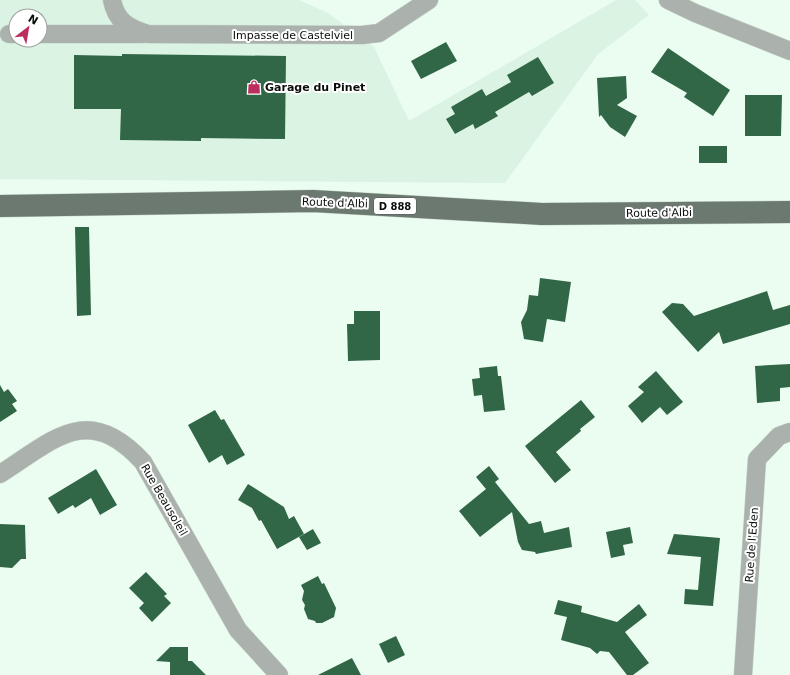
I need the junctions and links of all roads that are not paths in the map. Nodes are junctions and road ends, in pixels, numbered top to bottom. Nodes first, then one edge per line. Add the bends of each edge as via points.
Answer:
1 (112, 0) edge
2 (430, 0) edge
3 (668, 0) edge
4 (48, 34) edge
5 (148, 34) junction
6 (790, 51) edge
7 (0, 206) edge
8 (790, 212) edge
9 (790, 432) edge
10 (0, 474) edge
11 (278, 675) edge
12 (743, 675) edge

1 - 5 street, Impasse de Castelviel via 114,12 123,22 134,30
2 - 5 street, Impasse de Castelviel via 379,33
3 - 6 street via 695,14
4 - 5 street, Impasse de Castelviel
7 - 8 main road, Route d'Albi / D 888 via 312,201 542,214
9 - 12 street, Rue de l'Eden via 779,436 758,459
10 - 11 street, Rue Beausoleil via 60,436 81,430 117,438 143,462 238,630

